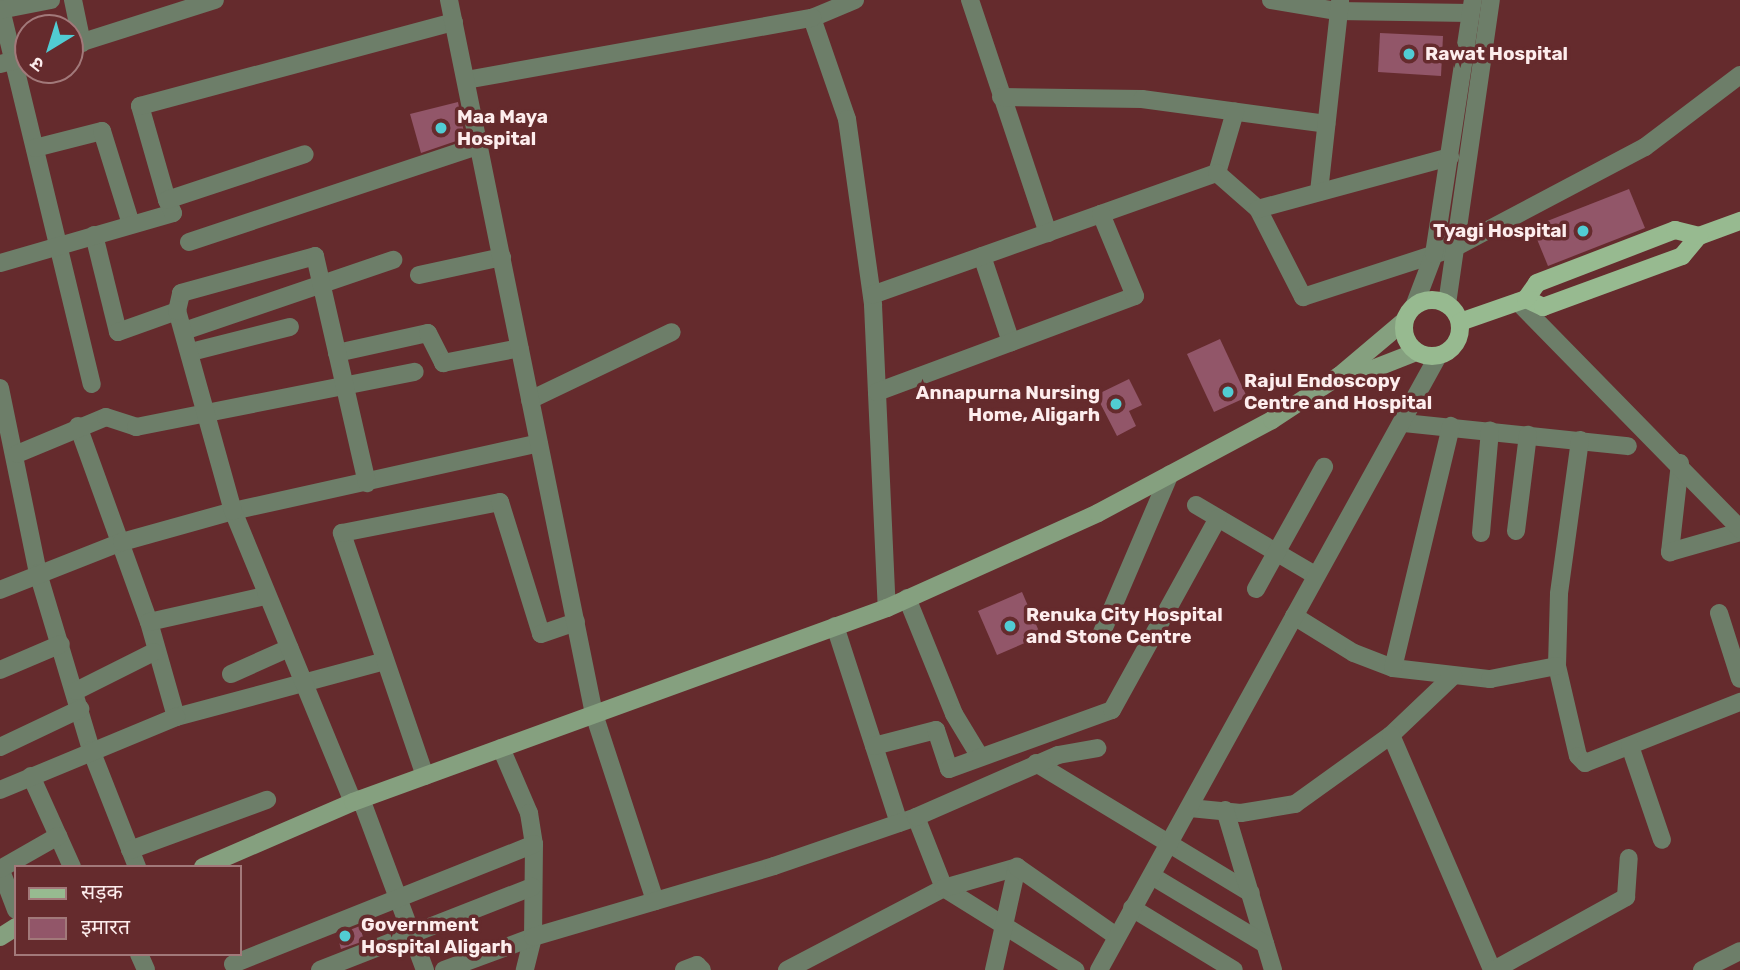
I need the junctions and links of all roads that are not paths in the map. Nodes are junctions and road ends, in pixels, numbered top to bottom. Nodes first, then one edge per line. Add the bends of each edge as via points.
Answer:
1 (51, 0) edge
2 (215, 0) edge
3 (449, 0) edge
4 (855, 0) edge
5 (970, 0) edge
6 (1271, 0) edge
7 (1492, 0) edge
8 (834, 3) edge
9 (1338, 6) edge
10 (1471, 7) edge
11 (0, 9) edge
12 (811, 18) junction
13 (454, 22) junction
14 (84, 41) edge
15 (14, 60) edge
16 (1740, 75) edge
17 (466, 80) junction
18 (20, 84) edge
19 (1001, 97) junction
20 (1235, 112) junction
21 (1326, 124) junction
22 (477, 146) junction
23 (35, 148) junction
24 (305, 154) dead end
25 (1450, 157) junction
26 (1217, 173) junction
27 (1319, 192) junction
28 (167, 200) junction
29 (1258, 209) junction
30 (1101, 214) junction
31 (1740, 221) edge
32 (131, 225) junction
33 (1048, 233) junction
34 (94, 235) junction
35 (1699, 236) junction
36 (189, 242) dead end
37 (58, 245) junction
38 (1454, 248) junction
39 (1434, 254) junction
40 (982, 256) junction
41 (502, 257) junction
42 (393, 260) dead end
43 (0, 263) edge
44 (419, 275) dead end
45 (321, 283) junction
46 (872, 295) junction
47 (1522, 300) junction
48 (1415, 304) junction
49 (1447, 304) junction
50 (177, 311) junction
51 (1403, 322) junction
52 (1460, 322) junction
53 (290, 327) dead end
54 (187, 330) junction
55 (672, 332) dead end
56 (1011, 342) junction
57 (520, 348) junction
58 (191, 352) junction
59 (1416, 352) junction
60 (337, 353) junction
61 (1437, 356) junction
62 (415, 372) dead end
63 (1339, 376) junction
64 (92, 384) dead end
65 (345, 386) junction
66 (0, 388) edge
67 (877, 393) junction
68 (530, 400) junction
69 (203, 414) junction
70 (1404, 423) junction
71 (78, 426) junction
72 (1451, 426) junction
73 (1490, 430) junction
74 (1528, 435) junction
75 (1580, 440) junction
76 (539, 443) junction
77 (1628, 446) dead end
78 (17, 454) junction
79 (1680, 463) junction
80 (1324, 467) dead end
81 (1170, 474) junction
82 (367, 483) junction
83 (1196, 505) dead end
84 (233, 511) junction
85 (1218, 518) junction
86 (1516, 531) dead end
87 (1740, 531) edge
88 (1480, 533) dead end
89 (122, 542) junction
90 (1277, 553) junction
91 (38, 573) junction
92 (1315, 575) junction
93 (1256, 589) dead end
94 (0, 590) edge
95 (265, 596) junction
96 (907, 598) junction
97 (887, 608) junction
98 (1719, 613) dead end
99 (1294, 617) junction
100 (149, 622) junction
101 (576, 622) junction
102 (835, 626) junction
103 (1100, 637) dead end
104 (61, 644) junction
105 (289, 648) junction
106 (155, 652) junction
107 (386, 661) junction
108 (1557, 666) junction
109 (1393, 668) junction
110 (0, 670) edge
111 (231, 674) dead end
112 (1452, 676) junction
113 (1740, 679) edge
114 (305, 682) junction
115 (76, 691) junction
116 (1740, 702) edge
117 (80, 709) junction
118 (594, 714) junction
119 (176, 717) junction
120 (1391, 735) junction
121 (874, 746) junction
122 (1630, 746) junction
123 (0, 747) edge
124 (501, 748) junction
125 (1097, 748) dead end
126 (91, 750) junction
127 (980, 757) junction
128 (1036, 763) junction
129 (31, 776) junction
130 (425, 776) junction
131 (0, 790) edge
132 (267, 800) dead end
133 (357, 800) junction
134 (1190, 808) junction
135 (1225, 810) junction
136 (907, 820) junction
137 (58, 836) junction
138 (1662, 840) dead end
139 (534, 844) junction
140 (1169, 844) junction
141 (133, 858) edge
142 (1629, 858) dead end
143 (68, 865) edge
144 (208, 865) edge
145 (1017, 867) junction
146 (0, 869) edge
147 (1152, 876) junction
148 (532, 887) junction
149 (944, 888) junction
150 (12, 889) edge
151 (1251, 893) junction
152 (398, 898) junction
153 (655, 901) junction
154 (1132, 908) junction
155 (1004, 925) junction
156 (412, 934) junction
157 (1116, 936) junction
158 (533, 937) junction
159 (1265, 944) junction
160 (1740, 951) edge
161 (233, 963) edge
162 (320, 970) edge
163 (425, 970) edge
164 (444, 970) edge
165 (525, 970) edge
166 (684, 970) edge
167 (702, 970) edge
168 (787, 970) edge
169 (994, 970) edge
170 (1075, 970) edge
171 (1098, 970) edge
172 (1234, 970) edge
173 (1273, 970) edge
174 (1493, 970) edge
175 (1702, 970) edge

1 - 11 street
2 - 14 street
3 - 13 street
4 - 8 street
5 - 19 street
6 - 9 street
7 - 38 street
8 - 12 street
9 - 10 street
9 - 21 street
10 - 25 street
11 - 15 street
12 - 17 street
12 - 46 street via 846,119
13 - 17 street
13 - 28 street via 140,106
16 - 38 street via 1645,147
17 - 22 street
18 - 23 street
19 - 20 street via 1142,99
19 - 33 street
20 - 21 street
20 - 26 street
21 - 27 street
22 - 36 street
22 - 41 street
23 - 32 street via 102,131
23 - 37 street
24 - 28 street
25 - 27 street
25 - 39 street
26 - 29 street
26 - 30 street
27 - 29 street
28 - 32 street via 173,213
29 - 39 street via 1303,297
30 - 33 street
30 - 56 street via 1135,296
31 - 35 main road
32 - 34 street
33 - 40 street
34 - 37 street
34 - 50 street via 118,332
35 - 47 main road via 1675,229 1536,283
35 - 47 main road via 1682,256 1544,307
37 - 43 street
37 - 64 street
38 - 39 street
38 - 49 street
39 - 48 street
40 - 46 street
40 - 56 street
41 - 44 street
41 - 57 street
42 - 45 street
45 - 50 street via 315,256 181,293
45 - 54 street
45 - 60 street
46 - 67 street
47 - 52 main road
47 - 79 street
48 - 49 main road via 1426,300
48 - 51 main road
49 - 52 main road
50 - 54 street
51 - 59 main road via 1408,344
51 - 63 main road via 1352,360
52 - 61 main road via 1455,343
53 - 58 street
54 - 58 street
55 - 68 street
56 - 67 street
57 - 60 street via 443,363 428,333
57 - 68 street
58 - 69 street
59 - 61 main road
59 - 63 main road via 1360,374
60 - 65 street
61 - 70 street
62 - 65 street
63 - 81 main road
65 - 69 street
65 - 82 street
66 - 78 street
67 - 97 street
68 - 76 street
69 - 71 street via 136,427 106,417
69 - 84 street
70 - 72 street
70 - 92 street
71 - 78 street
71 - 89 street
72 - 73 street
72 - 109 street
73 - 74 street
73 - 88 street
74 - 75 street
74 - 86 street
75 - 77 street
75 - 108 street via 1559,594
76 - 82 street
76 - 101 street
78 - 91 street
79 - 87 street
79 - 87 street via 1670,552
80 - 90 street
81 - 96 main road
81 - 103 street
82 - 84 street
83 - 85 street
84 - 89 street
84 - 95 street
85 - 90 street
85 - 127 street via 1112,710
89 - 91 street
89 - 100 street
90 - 92 street
90 - 93 street
91 - 94 street
91 - 104 street
92 - 99 street
95 - 100 street
95 - 105 street
96 - 97 main road
96 - 127 street via 954,714
97 - 102 main road
98 - 113 street
99 - 109 street via 1354,653
99 - 134 street
100 - 106 street
101 - 107 street via 541,634 500,502 342,533
101 - 118 street
102 - 118 main road
102 - 121 street
104 - 110 street
104 - 115 street
105 - 111 street
105 - 114 street
106 - 115 street
106 - 119 street
107 - 114 street
107 - 130 street
108 - 112 street via 1490,679
108 - 122 street via 1578,756 1585,763
109 - 112 street
112 - 120 street
114 - 119 street
114 - 133 street
115 - 117 street
116 - 122 street
117 - 123 street
117 - 126 street
118 - 124 main road
118 - 153 street
119 - 126 street
120 - 135 street via 1295,804 1268,812
120 - 174 street
121 - 127 street via 936,730 949,769
121 - 136 street
122 - 138 street
124 - 130 main road
124 - 139 street via 529,813
125 - 128 street
126 - 129 street
126 - 141 street
128 - 136 street
128 - 140 street
129 - 131 street
129 - 137 street
130 - 133 main road
132 - 141 street
133 - 144 main road
133 - 152 street
134 - 135 street
134 - 140 street
135 - 151 street
136 - 149 street
136 - 153 street
137 - 143 street
137 - 146 street
139 - 148 street
139 - 152 street
140 - 147 street
140 - 151 street
142 - 174 street via 1626,897
145 - 149 street
145 - 155 street
145 - 157 street
146 - 150 street
147 - 154 street
147 - 159 street
148 - 156 street
148 - 158 street
149 - 155 street
149 - 168 street
151 - 159 street
152 - 156 street
152 - 161 street
153 - 158 street
154 - 157 street
154 - 172 street
155 - 169 street
155 - 170 street
156 - 162 street
156 - 163 street
157 - 171 street
158 - 164 street
158 - 165 street
159 - 173 street
160 - 175 street
166 - 167 street via 697,965

